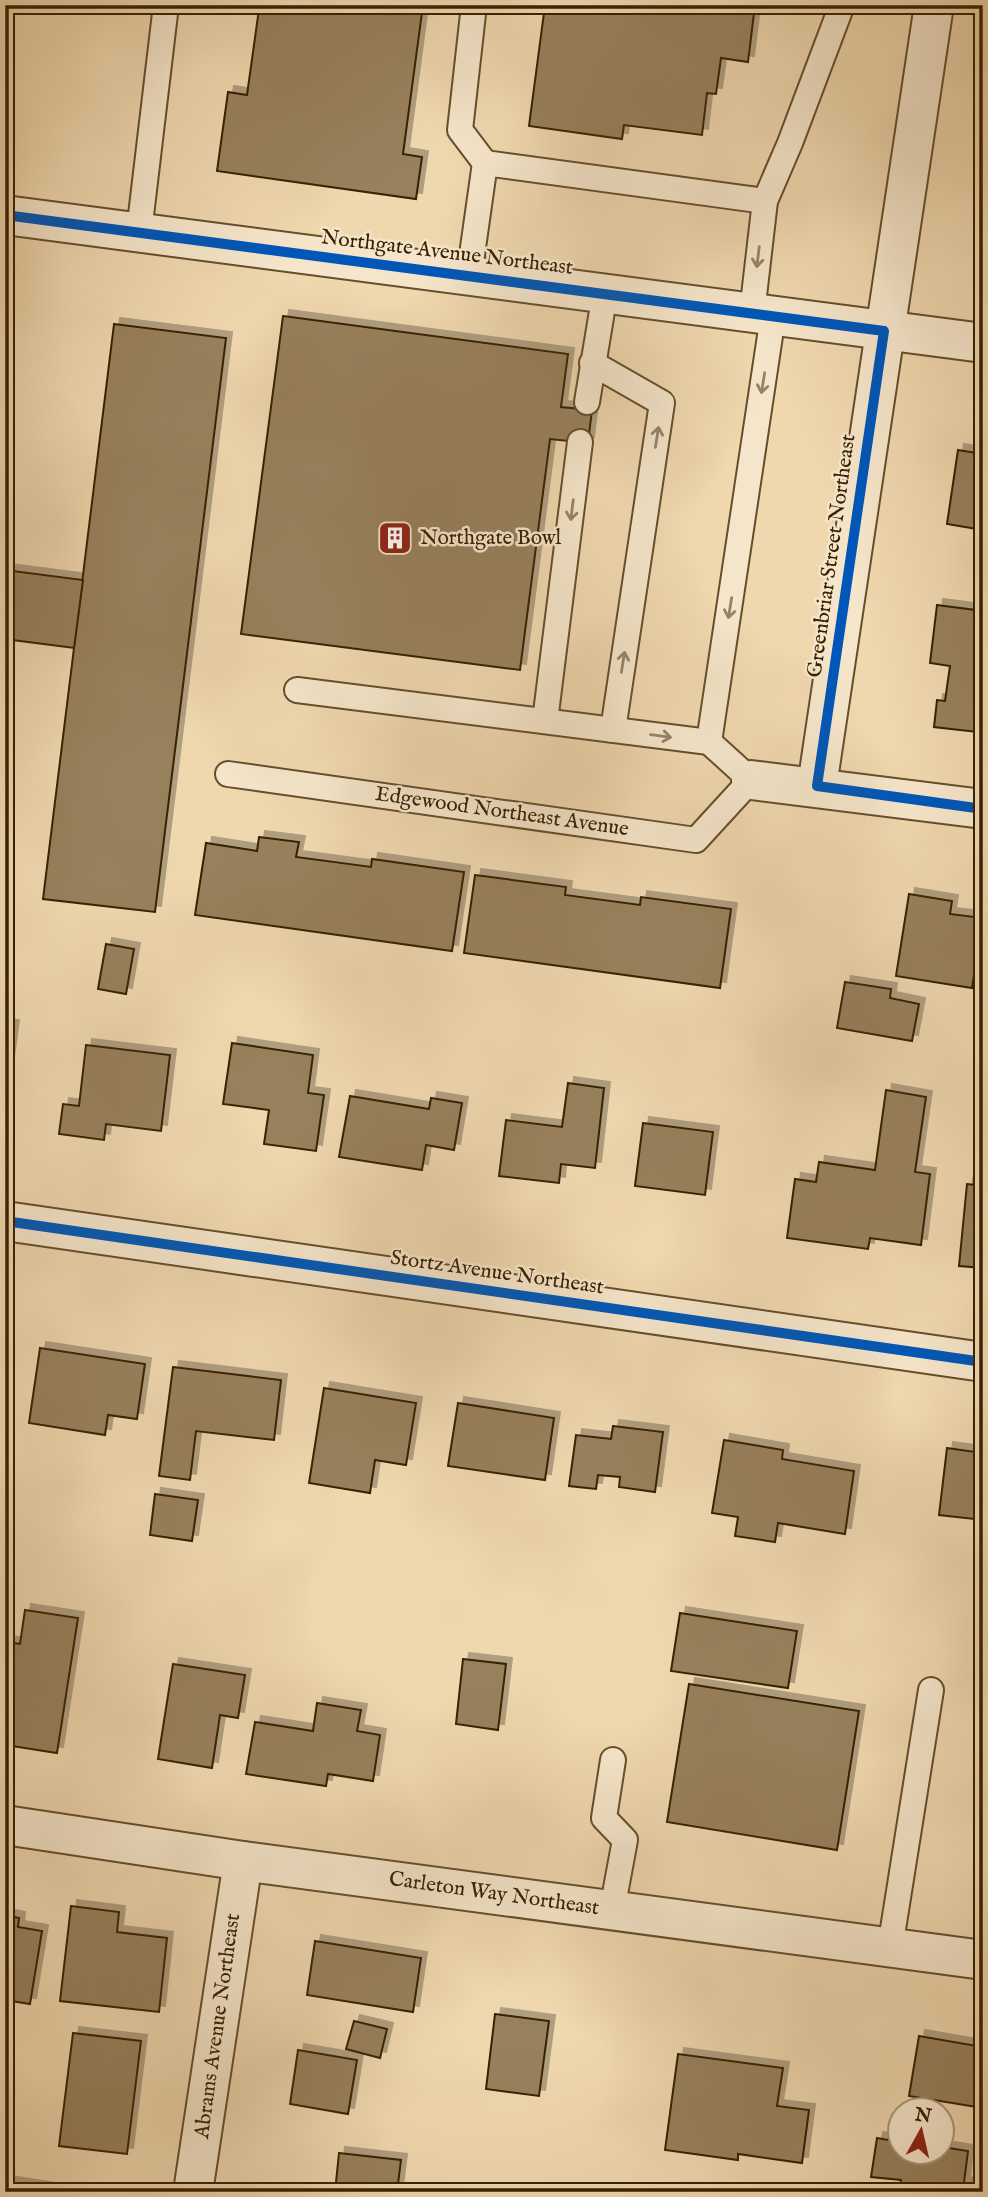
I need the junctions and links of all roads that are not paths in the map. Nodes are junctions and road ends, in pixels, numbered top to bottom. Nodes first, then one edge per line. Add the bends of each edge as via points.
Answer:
1 (166, 5) edge
2 (474, 5) edge
3 (842, 5) edge
4 (934, 5) edge
5 (485, 163) junction
6 (765, 201) junction
7 (5, 215) edge
8 (139, 232) junction
9 (469, 276) junction
10 (605, 293) junction
11 (763, 314) junction
12 (884, 331) junction
13 (983, 343) edge
14 (592, 363) junction
15 (586, 402) dead end
16 (580, 442) dead end
17 (297, 690) dead end
18 (545, 721) junction
19 (613, 730) junction
20 (709, 742) junction
21 (228, 774) dead end
22 (751, 780) junction
23 (817, 786) junction
24 (983, 809) edge
25 (5, 1221) edge
26 (983, 1362) edge
27 (931, 1690) dead end
28 (613, 1760) dead end
29 (5, 1825) edge
30 (243, 1861) junction
31 (612, 1910) junction
32 (890, 1948) junction
33 (983, 1960) edge
34 (193, 2192) edge

1 - 8 lane
2 - 5 lane via 460,130
3 - 6 lane
4 - 12 street, Greenbriar Street Northeast
5 - 6 lane
5 - 9 lane
6 -> 11 lane
7 - 8 street, Northgate Avenue Northeast
8 - 9 street, Northgate Avenue Northeast
9 - 10 street, Northgate Avenue Northeast
10 - 11 street, Northgate Avenue Northeast
10 - 14 lane
11 - 12 street, Northgate Avenue Northeast
11 -> 20 lane
12 - 13 street, Northgate Avenue Northeast
12 - 23 street, Greenbriar Street Northeast
14 - 15 lane
19 -> 14 lane via 662,403
16 -> 18 lane
17 - 18 lane
18 - 19 lane
19 -> 20 lane
20 - 22 lane
21 - 22 lane, Edgewood Northeast Avenue via 696,840
22 - 23 street
23 - 24 street
25 - 26 street, Stortz Avenue Northeast
27 - 32 lane
28 - 31 lane via 604,1818 625,1840
29 - 30 street, Carleton Way Northeast
30 - 31 street, Carleton Way Northeast
30 - 34 street, Abrams Avenue Northeast
31 - 32 street, Carleton Way Northeast
32 - 33 street, Carleton Way Northeast

